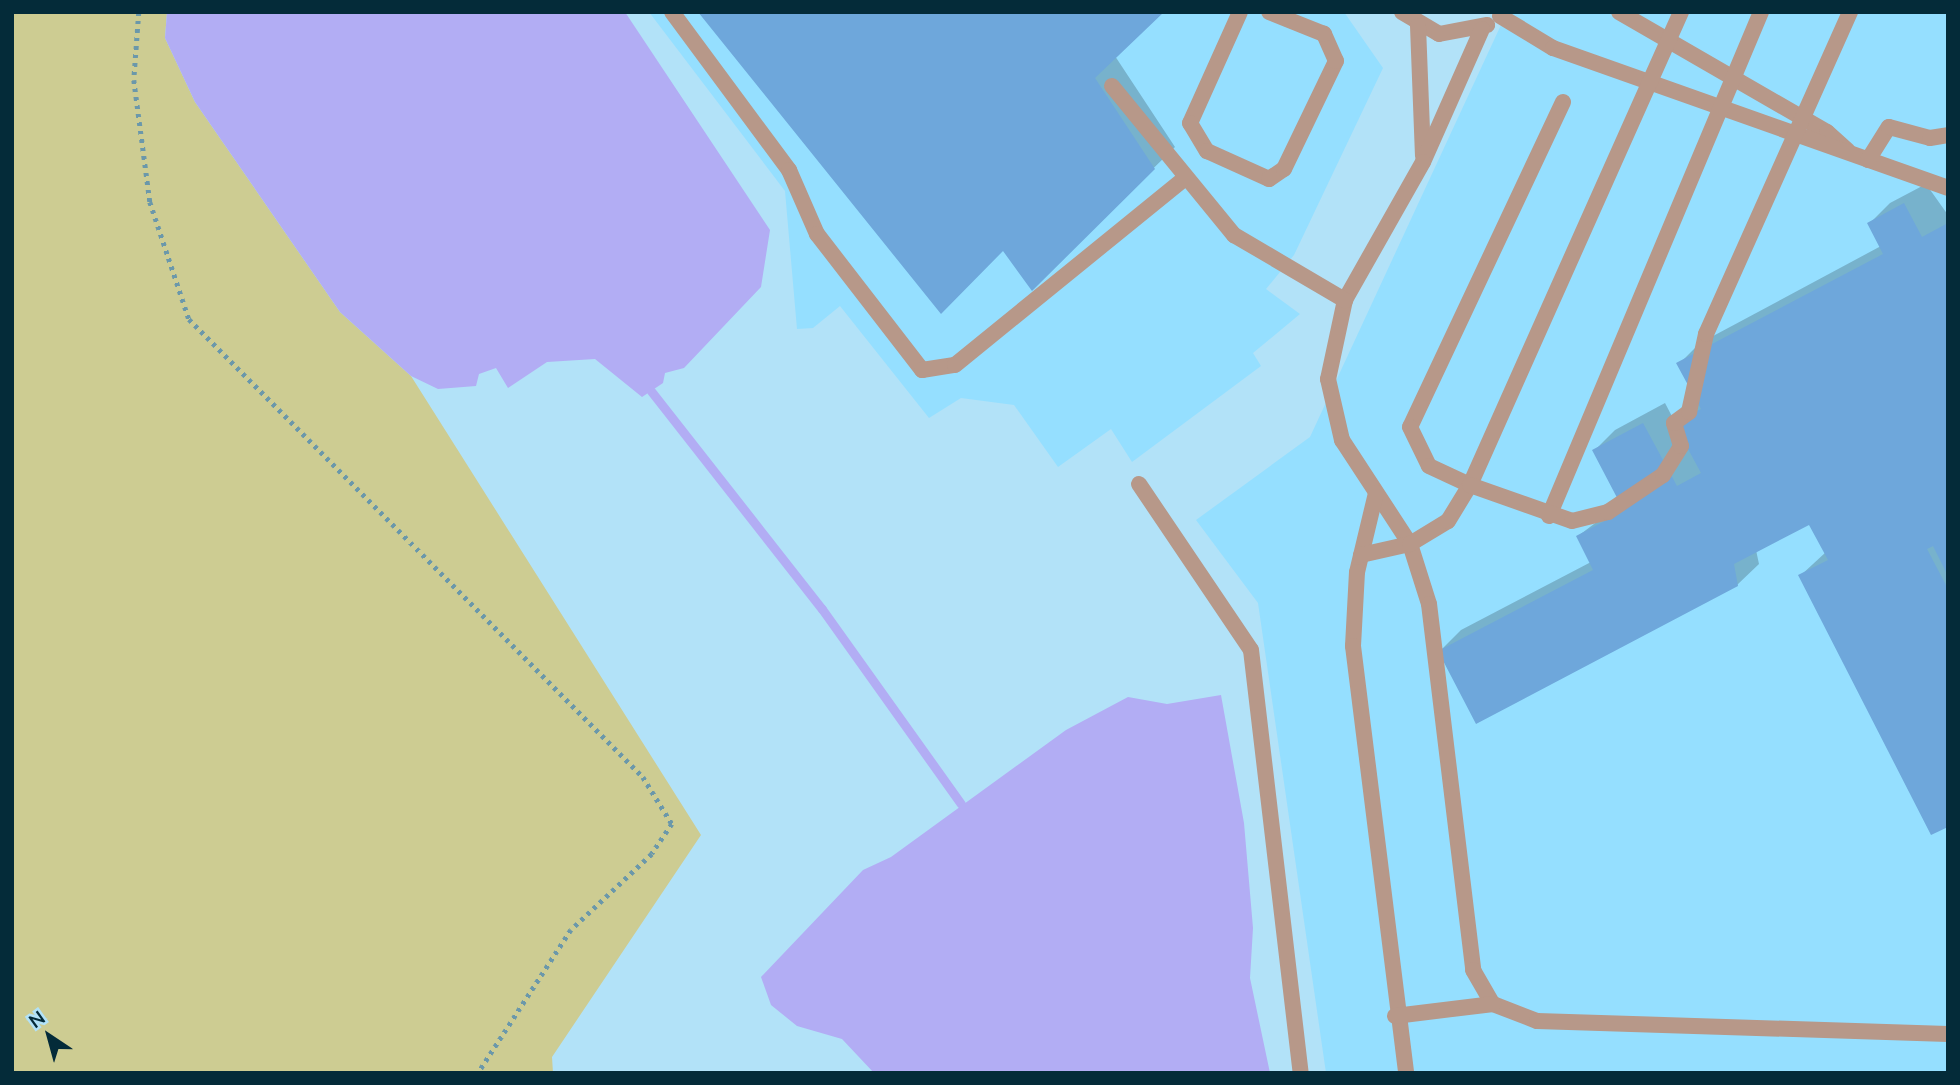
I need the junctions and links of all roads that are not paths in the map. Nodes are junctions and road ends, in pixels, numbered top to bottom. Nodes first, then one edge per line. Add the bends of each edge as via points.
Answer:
1 (672, 12) edge
2 (1240, 12) edge
3 (1269, 12) edge
4 (1402, 12) edge
5 (1619, 12) edge
6 (1681, 12) edge
7 (1760, 12) edge
8 (1850, 12) edge
9 (1501, 14) edge
10 (1418, 26) junction
11 (1482, 29) junction
12 (1669, 40) junction
13 (1653, 78) junction
14 (1734, 79) junction
15 (1112, 86) dead end
16 (1563, 102) dead end
17 (1723, 105) junction
18 (1803, 118) junction
19 (1948, 135) edge
20 (1794, 136) junction
21 (1860, 157) junction
22 (1423, 162) junction
23 (1184, 179) junction
24 (1948, 188) edge
25 (1345, 300) junction
26 (1139, 484) dead end
27 (1471, 485) junction
28 (1376, 493) junction
29 (1549, 516) junction
30 (1410, 544) junction
31 (1361, 555) junction
32 (1493, 1004) junction
33 (1395, 1016) junction
34 (1948, 1034) edge
35 (1301, 1073) edge
36 (1406, 1073) edge

1 - 23 lane via 789,170 817,234 922,370 955,365
2 - 3 lane via 1190,123 1207,151 1269,180 1284,169 1336,61 1324,34
4 - 10 lane
5 - 12 lane
6 - 12 lane
7 - 14 lane
8 - 18 lane
9 - 11 lane
9 - 13 lane via 1553,48
10 - 11 lane via 1439,34
10 - 22 lane
11 - 22 lane
12 - 13 lane
12 - 14 lane
13 - 17 lane
13 - 27 lane
14 - 17 lane
14 - 18 lane
15 - 23 lane
16 - 27 lane via 1410,427 1429,466
17 - 20 lane
17 - 29 lane
18 - 20 lane
18 - 21 lane
19 - 21 lane via 1930,138 1889,127
20 - 21 lane
20 - 29 lane via 1696,358 1689,412 1674,423 1681,446 1674,463 1608,512 1572,521
21 - 24 lane
22 - 25 lane
23 - 25 lane via 1234,235
25 - 28 lane via 1328,379 1331,404 1342,440
26 - 35 lane via 1251,650
27 - 29 lane
27 - 30 lane via 1448,521
28 - 30 lane
28 - 31 lane
30 - 31 lane
30 - 32 lane via 1429,604 1467,949
31 - 33 lane via 1353,646
32 - 33 lane
32 - 34 lane via 1537,1021
33 - 36 lane

